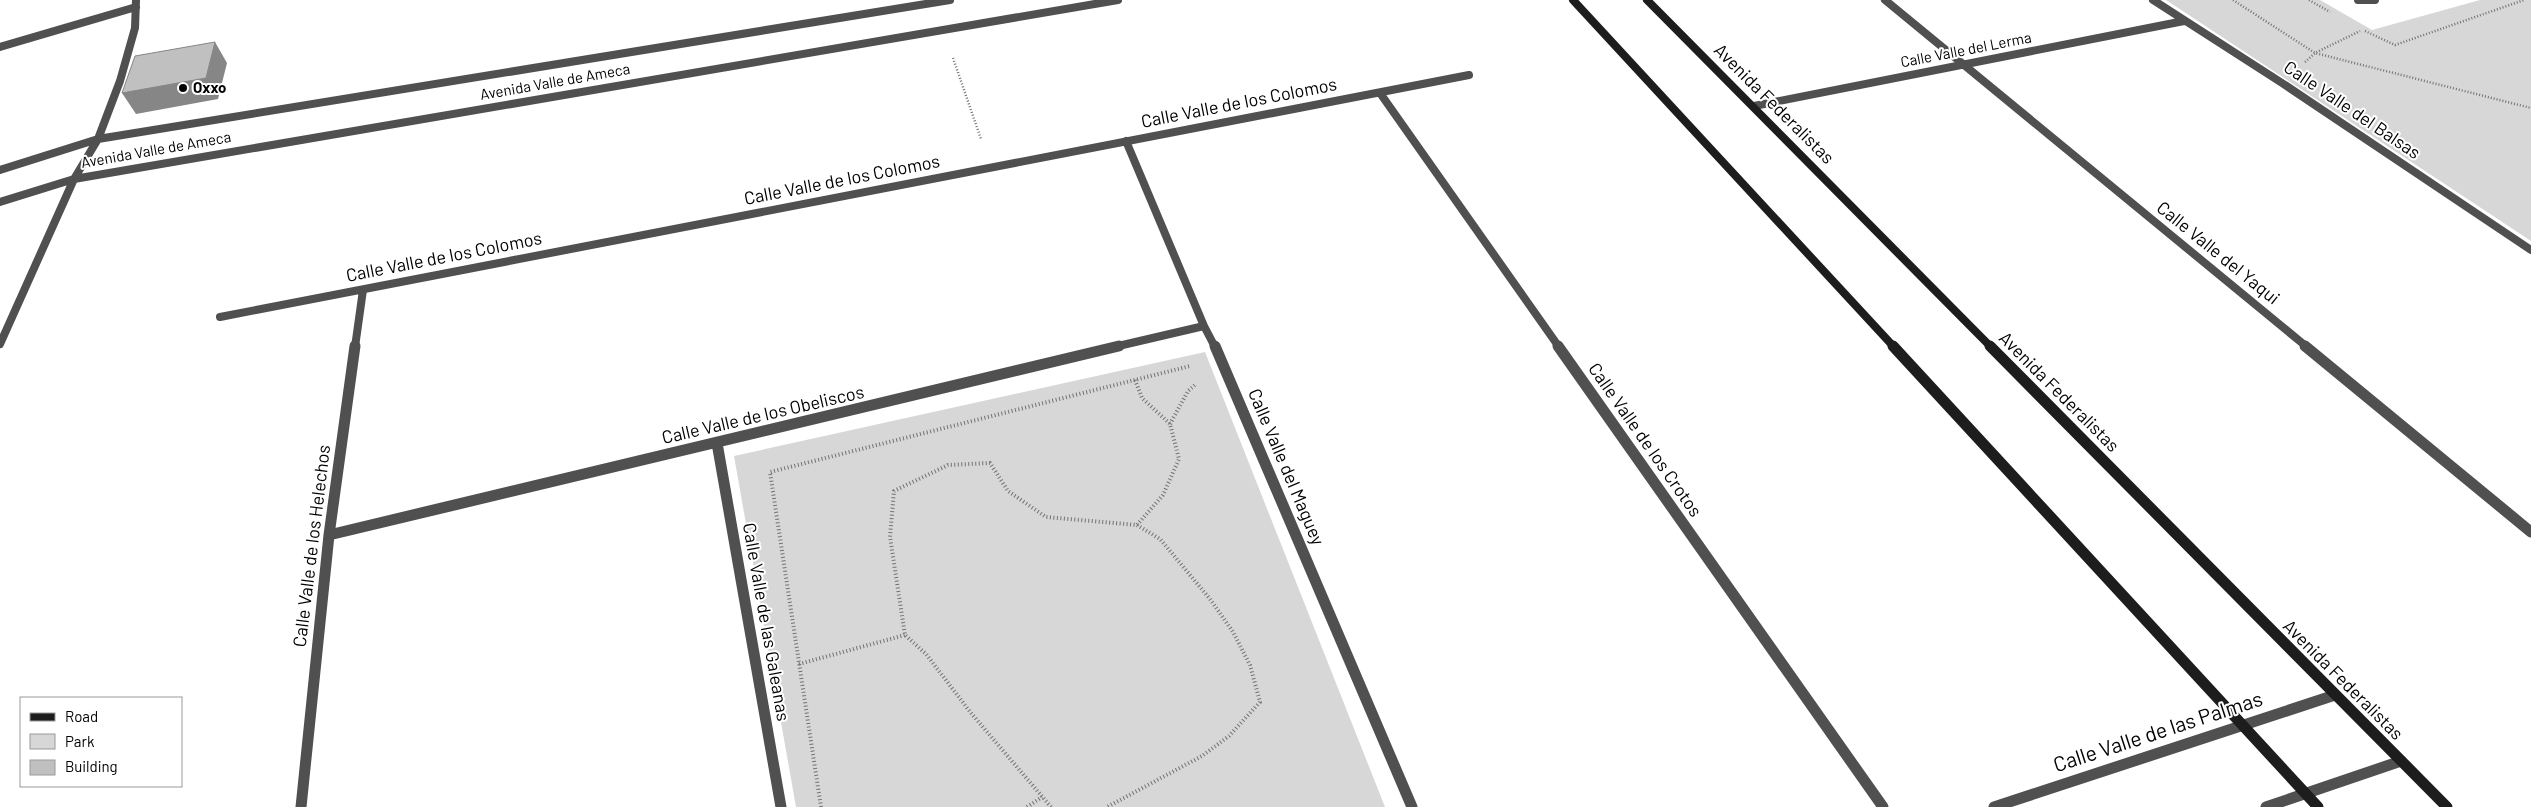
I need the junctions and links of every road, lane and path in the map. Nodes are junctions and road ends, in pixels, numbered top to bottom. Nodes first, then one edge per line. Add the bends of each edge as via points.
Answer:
1 (950, 0) edge
2 (1118, 0) edge
3 (1573, 0) edge
4 (1647, 0) edge
5 (1884, 0) edge
6 (2153, 0) edge
7 (2233, 0) edge
8 (2358, 0) edge
9 (2376, 0) edge
10 (2524, 0) edge
11 (136, 3) edge
12 (2184, 21) junction
13 (942, 29) junction
14 (0, 47) edge
15 (2315, 53) junction
16 (1964, 65) junction
17 (1469, 75) dead end
18 (2282, 82) junction
19 (1380, 93) junction
20 (1754, 106) junction
21 (2531, 108) edge
22 (98, 139) junction
23 (1126, 141) junction
24 (991, 168) junction
25 (0, 170) edge
26 (74, 178) junction
27 (0, 202) edge
28 (2531, 250) edge
29 (363, 290) junction
30 (220, 317) dead end
31 (1204, 326) junction
32 (0, 344) edge
33 (1221, 358) junction
34 (1135, 380) junction
35 (1170, 424) junction
36 (717, 443) junction
37 (1137, 525) junction
38 (2531, 532) edge
39 (330, 534) junction
40 (905, 635) junction
41 (799, 664) junction
42 (2335, 695) junction
43 (2241, 726) junction
44 (2401, 761) junction
45 (2306, 793) junction
46 (1042, 797) junction
47 (301, 807) edge
48 (781, 807) edge
49 (821, 807) edge
50 (1027, 807) edge
51 (1051, 807) edge
52 (1107, 807) edge
53 (1412, 807) edge
54 (1883, 807) edge
55 (1994, 807) edge
56 (2266, 807) edge
57 (2318, 807) edge
58 (2447, 807) edge

1 - 22 street, Avenida Valle de Ameca
2 - 13 street, Avenida Valle de Ameca
3 - 43 street
4 - 20 street, Avenida Federalistas
5 - 16 street, Calle Valle del Yaqui
6 - 12 street, Calle Valle del Balsas
7 - 15 path
8 - 9 street
10 - 15 path via 2395,44 2362,30
11 - 14 street
11 - 22 street via 133,37
12 - 16 street, Calle Valle del Lerma
12 - 18 street, Calle Valle del Balsas
13 - 24 path
13 - 26 street, Avenida Valle de Ameca
15 - 18 path
15 - 21 path
16 - 20 street, Calle Valle del Lerma
16 - 38 street, Calle Valle del Yaqui
17 - 19 street, Calle Valle de los Colomos
18 - 28 street, Calle Valle del Balsas
19 - 23 street, Calle Valle de los Colomos
19 - 54 street, Calle Valle de los Crotos
20 - 42 street, Avenida Federalistas
22 - 25 street, Avenida Valle de Ameca
22 - 26 street
23 - 24 street, Calle Valle de los Colomos
23 - 31 street, Calle Valle del Maguey
24 - 29 street, Calle Valle de los Colomos
26 - 27 street, Avenida Valle de Ameca
26 - 32 street
29 - 30 street, Calle Valle de los Colomos
29 - 39 street, Calle Valle de los Helechos
31 - 33 street, Calle Valle del Maguey
31 - 36 street, Calle Valle de los Obeliscos
33 - 34 path
33 - 35 path via 1188,392
33 - 53 street, Calle Valle del Maguey
34 - 35 path via 1142,398
34 - 41 path via 770,472
35 - 37 path via 1178,460 1163,495
36 - 39 street, Calle Valle de los Obeliscos
36 - 48 street, Calle Valle de las Galeanas
37 - 40 path via 1046,517 1008,491 990,464 946,466 894,491 890,537
37 - 52 path via 1160,539 1224,618 1250,665 1260,702 1229,736 1208,752
39 - 47 street, Calle Valle de los Helechos
40 - 41 path
40 - 46 path via 926,654
41 - 49 path
42 - 43 street, Calle Valle de las Palmas
42 - 44 street, Avenida Federalistas
43 - 45 street
43 - 55 street, Calle Valle de las Palmas
44 - 45 street
44 - 58 street, Avenida Federalistas
45 - 56 street
45 - 57 street
46 - 50 path
46 - 51 path

